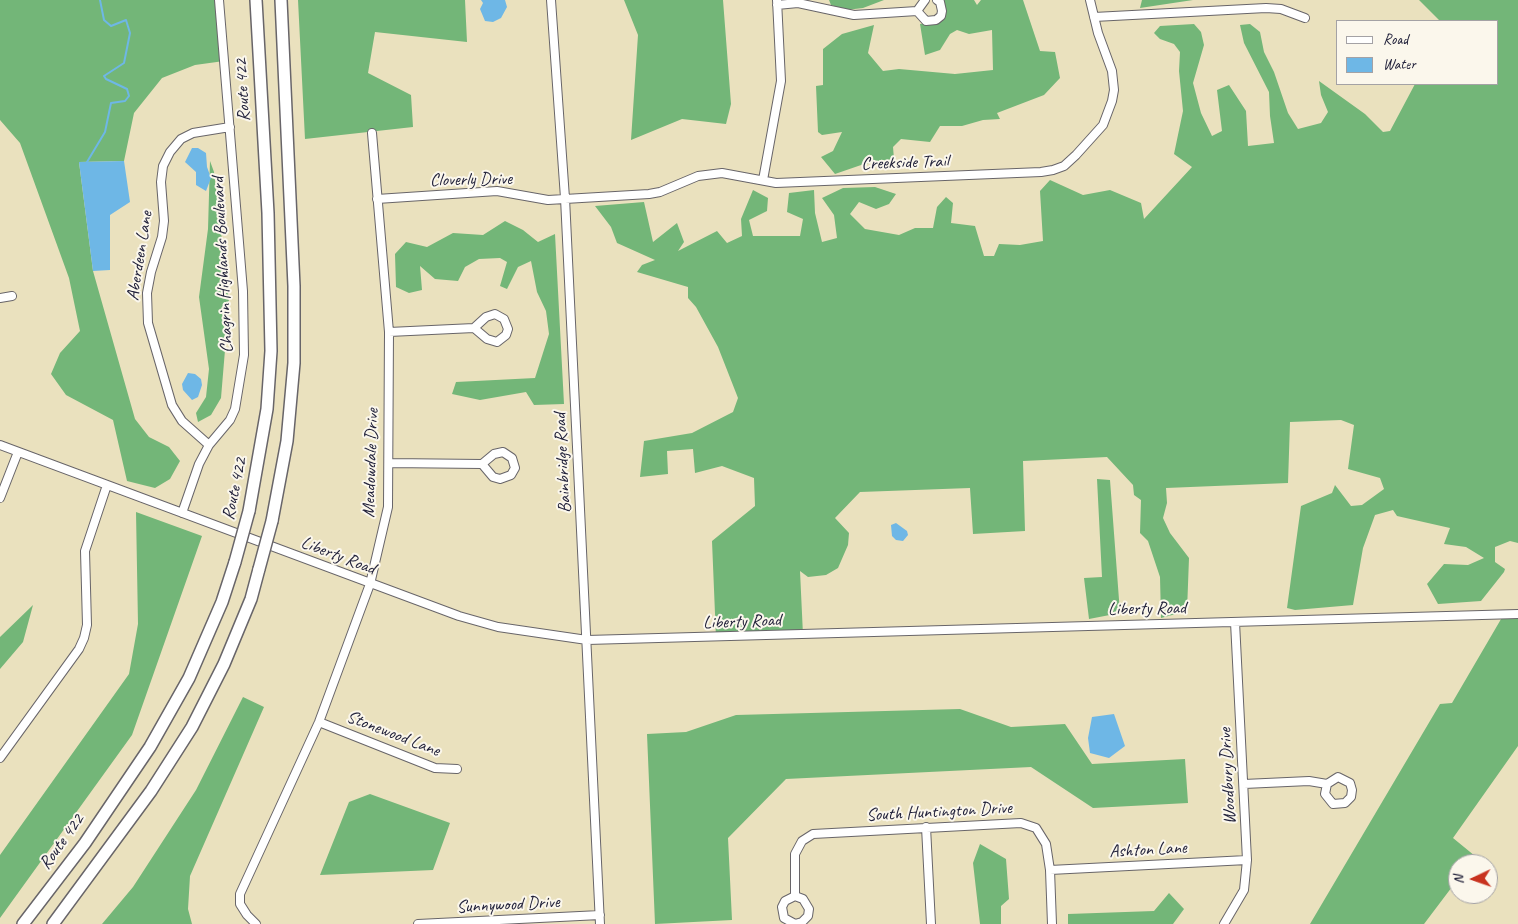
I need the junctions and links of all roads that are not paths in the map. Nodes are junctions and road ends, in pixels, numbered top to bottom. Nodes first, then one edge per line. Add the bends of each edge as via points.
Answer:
1 (219, 0) edge
2 (256, 0) edge
3 (281, 0) edge
4 (551, 0) edge
5 (925, 0) edge
6 (936, 0) edge
7 (1090, 0) edge
8 (777, 2) edge
9 (917, 11) junction
10 (1094, 17) junction
11 (1305, 18) dead end
12 (230, 128) junction
13 (372, 133) dead end
14 (763, 180) junction
15 (565, 198) junction
16 (377, 199) junction
17 (12, 296) dead end
18 (0, 298) edge
19 (474, 328) dead end
20 (388, 332) junction
21 (0, 445) edge
22 (209, 445) junction
23 (18, 452) junction
24 (389, 463) junction
25 (482, 464) dead end
26 (107, 485) junction
27 (0, 498) edge
28 (182, 513) junction
29 (370, 584) junction
30 (1518, 614) edge
31 (1235, 622) junction
32 (588, 640) junction
33 (320, 722) junction
34 (0, 758) edge
35 (457, 769) dead end
36 (1244, 784) junction
37 (1326, 784) dead end
38 (926, 827) junction
39 (1247, 860) junction
40 (1050, 870) junction
41 (795, 896) junction
42 (600, 915) junction
43 (23, 924) edge
44 (53, 924) edge
45 (256, 924) edge
46 (418, 924) edge
47 (600, 924) edge
48 (795, 924) edge
49 (931, 924) edge
50 (1052, 924) edge
51 (1224, 924) edge

1 - 12 street, Chagrin Highlands Boulevard
2 - 43 highway, Route 422, bridge via 268,214 271,351 267,409 249,511 222,602 189,678 150,747 85,843
3 - 44 highway, bridge via 294,286 294,363 287,441 272,521 251,599 224,664 192,727 152,791
4 - 15 street, Bainbridge Road
5 - 9 street
6 - 9 street via 940,2 942,11 936,20 926,20
7 - 10 street, Creekside Trail
8 - 9 street via 798,3 854,15
8 - 14 street via 781,81
10 - 11 street via 1266,8 1281,9
10 - 14 street, Creekside Trail via 1112,71 1112,101 1103,125 1064,166 1041,172 776,183
12 - 22 street, Chagrin Highlands Boulevard via 243,291 244,354 235,409
12 - 22 street, Aberdeen Lane via 193,133 181,139 170,152 163,166 161,182 162,237 150,272 147,293 148,323 172,405 182,421
13 - 16 street, Meadowdale Drive
14 - 15 street, Creekside Trail via 707,173 655,193
15 - 16 street, Cloverly Drive via 536,199 497,191
15 - 32 street, Bainbridge Road
16 - 20 street, Meadowdale Drive
17 - 18 street
19 - 20 street
20 - 24 street, Meadowdale Drive
21 - 23 street, Liberty Road
22 - 28 street, Chagrin Highlands Boulevard
23 - 26 street, Liberty Road
23 - 27 street
24 - 25 street
24 - 29 street, Meadowdale Drive via 388,507
26 - 28 street, Liberty Road
26 - 34 street via 85,551 87,625 84,638
28 - 29 street, Liberty Road
29 - 32 street, Liberty Road via 476,621
29 - 33 street, Meadowdale Drive
30 - 31 street, Liberty Road
31 - 32 street, Liberty Road
31 - 36 street, Woodbury Drive
32 - 42 street, Bainbridge Road
33 - 35 street, Stonewood Lane via 435,768
33 - 45 street, Meadowdale Drive via 240,894 240,904
36 - 37 street via 1309,781
36 - 39 street, Woodbury Drive
38 - 40 street, South Huntington Drive via 1021,823 1036,828 1046,844
38 - 41 street, South Huntington Drive via 813,834 802,841 795,854
38 - 49 street
39 - 40 street, Ashton Lane
39 - 51 street, Woodbury Drive via 1244,890
40 - 50 street, South Huntington Drive
41 - 48 street via 785,900 782,907 784,918
41 - 48 street via 803,898 809,909 808,916
42 - 46 street, Sunnywood Drive
42 - 47 street, Bainbridge Road

